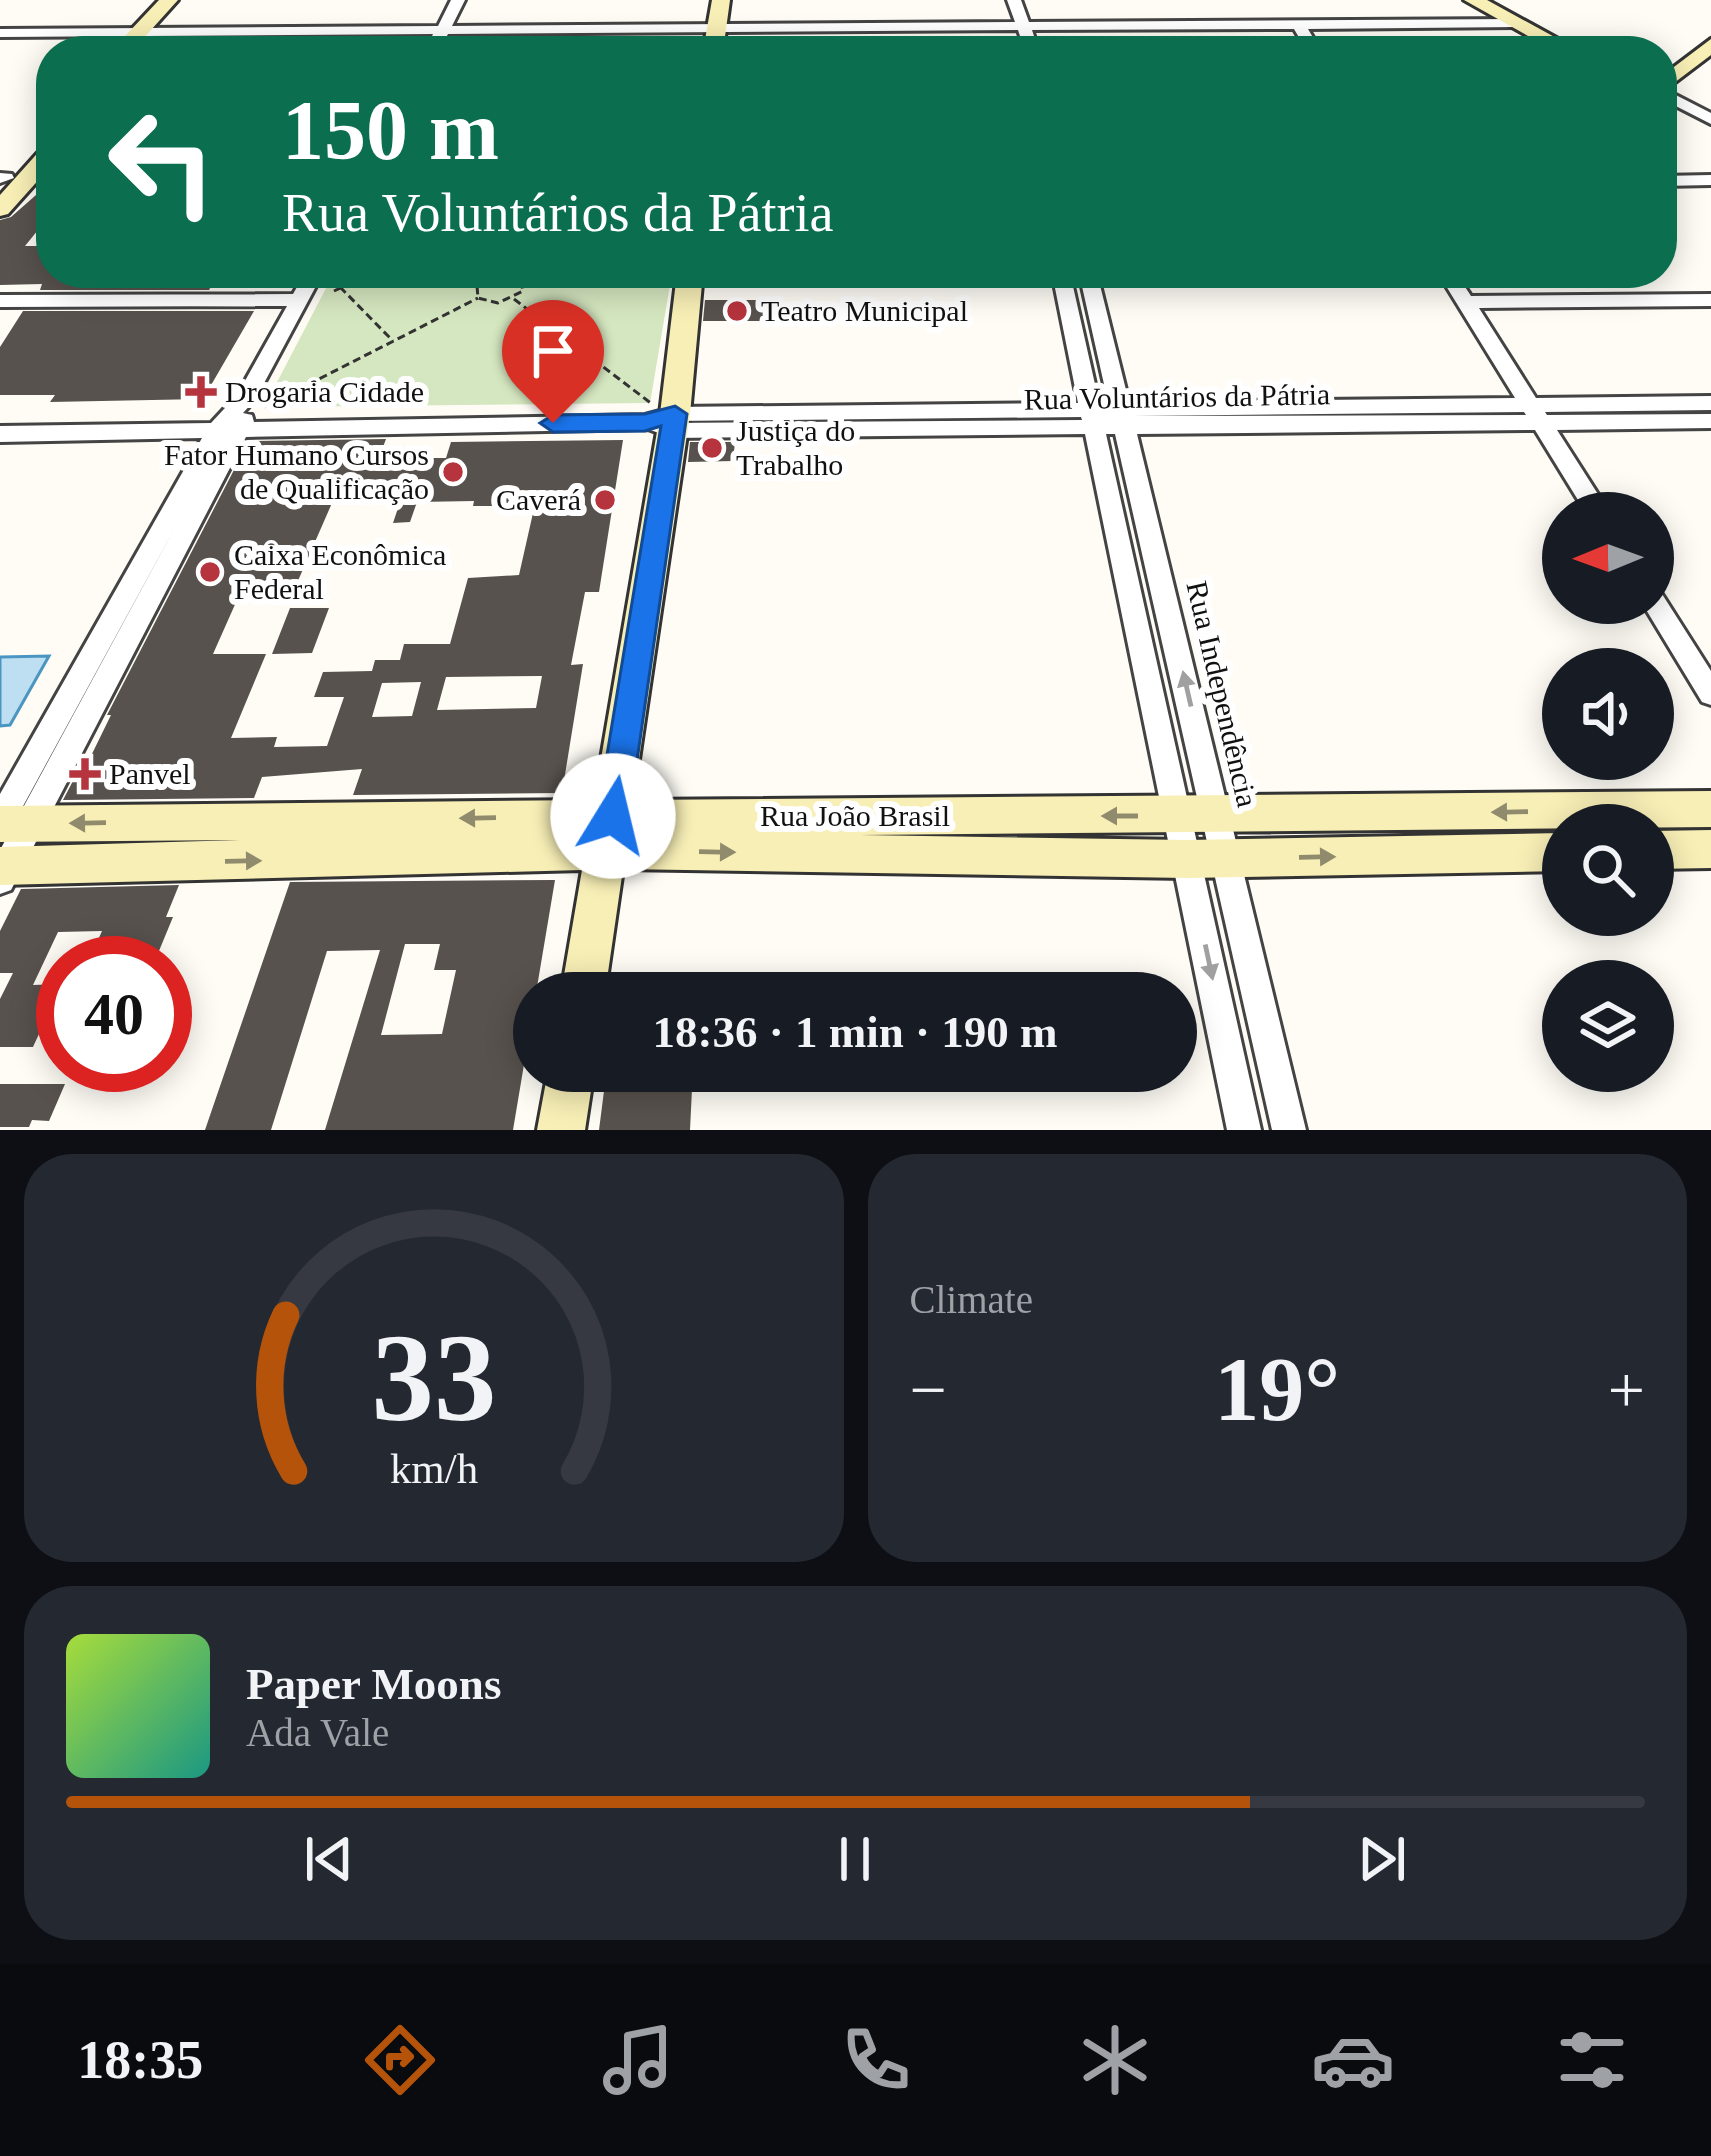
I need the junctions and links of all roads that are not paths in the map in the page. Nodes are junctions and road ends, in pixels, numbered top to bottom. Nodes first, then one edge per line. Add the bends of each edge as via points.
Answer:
1 (169, 0) edge
2 (186, 0) edge
3 (458, 0) edge
4 (721, 0) edge
5 (740, 0) edge
6 (1473, 0) edge
7 (1397, 11) dead end
8 (1019, 18) edge
9 (1297, 22) junction
10 (1418, 22) junction
11 (1516, 22) junction
12 (726, 25) junction
13 (444, 26) junction
14 (7, 28) edge
15 (150, 33) edge
16 (439, 36) edge
17 (720, 36) edge
18 (729, 36) edge
19 (1305, 36) edge
20 (1542, 36) edge
21 (1706, 55) edge
22 (1677, 77) edge
23 (1677, 98) edge
24 (1711, 119) edge
25 (36, 154) edge
26 (1711, 180) edge
27 (1677, 181) edge
28 (20, 182) edge
29 (0, 209) edge
30 (306, 288) edge
31 (687, 288) edge
32 (1064, 288) edge
33 (1092, 288) edge
34 (1456, 288) edge
35 (299, 300) junction
36 (1711, 300) edge
37 (0, 301) edge
38 (1465, 302) junction
39 (1711, 404) edge
40 (1536, 414) junction
41 (0, 419) edge
42 (234, 420) junction
43 (1093, 420) junction
44 (1124, 420) junction
45 (1711, 421) edge
46 (664, 422) junction
47 (0, 434) edge
48 (1585, 492) edge
49 (1118, 540) junction
50 (1153, 541) junction
51 (1667, 624) edge
52 (1711, 694) edge
53 (1711, 809) edge
54 (1405, 813) junction
55 (1197, 816) junction
56 (10, 823) edge
57 (610, 833) junction
58 (1711, 849) edge
59 (1674, 850) edge
60 (1542, 852) edge
61 (1421, 855) junction
62 (1207, 859) junction
63 (2, 871) edge
64 (587, 972) edge
65 (1268, 1041) junction
66 (1226, 1042) junction
67 (567, 1092) edge
68 (561, 1130) edge
69 (1244, 1130) edge
70 (1289, 1130) edge

1 - 15 street
2 - 15 street
3 - 13 street
4 - 12 street
5 - 12 street
6 - 11 street
7 - 10 street
8 - 9 street
8 - 12 street
9 - 10 street
9 - 19 street
10 - 11 street
11 - 20 street
12 - 13 street
12 - 17 street
12 - 18 street
13 - 15 street
13 - 16 street
14 - 15 street
21 - 22 street
23 - 24 street
25 - 28 street
26 - 27 street
28 - 29 street
30 - 35 street
31 - 46 street
32 - 43 street, Rua Independência
33 - 44 street, Rua Independência
34 - 38 street
35 - 37 street
35 - 42 street
36 - 38 street
38 - 40 street
39 - 40 street, Rua Voluntários da Pátria
40 - 44 street, Rua Voluntários da Pátria
40 - 45 street, Rua Voluntários da Pátria
40 - 48 street
41 - 42 street, Rua Voluntários da Pátria
42 - 46 street, Rua Voluntários da Pátria
42 - 47 street, Rua Voluntários da Pátria
42 - 56 street
43 - 44 street, Rua Voluntários da Pátria
43 - 46 street, Rua Voluntários da Pátria
43 - 49 street, Rua Independência
44 - 50 street, Rua Independência
46 - 57 street
49 - 50 street
49 - 55 street, Rua Independência
55 -> 50 street, Rua Independência
51 - 52 street
53 -> 54 street, Rua João Brasil
54 - 55 street, Rua João Brasil
54 - 61 street
55 -> 57 street, Rua João Brasil
55 - 62 street, Rua Independência
55 - 62 street, Rua Independência
57 -> 56 street, Rua João Brasil
56 - 63 street
57 -> 62 street, Rua João Brasil
63 -> 57 street, Rua João Brasil
57 - 64 street
58 - 59 street
60 - 61 street, Rua João Brasil
62 -> 61 street, Rua João Brasil
62 - 65 street, Rua Independência
62 -> 66 street, Rua Independência
65 - 66 street
65 - 70 street, Rua Independência
66 - 69 street, Rua Independência
67 - 68 street

